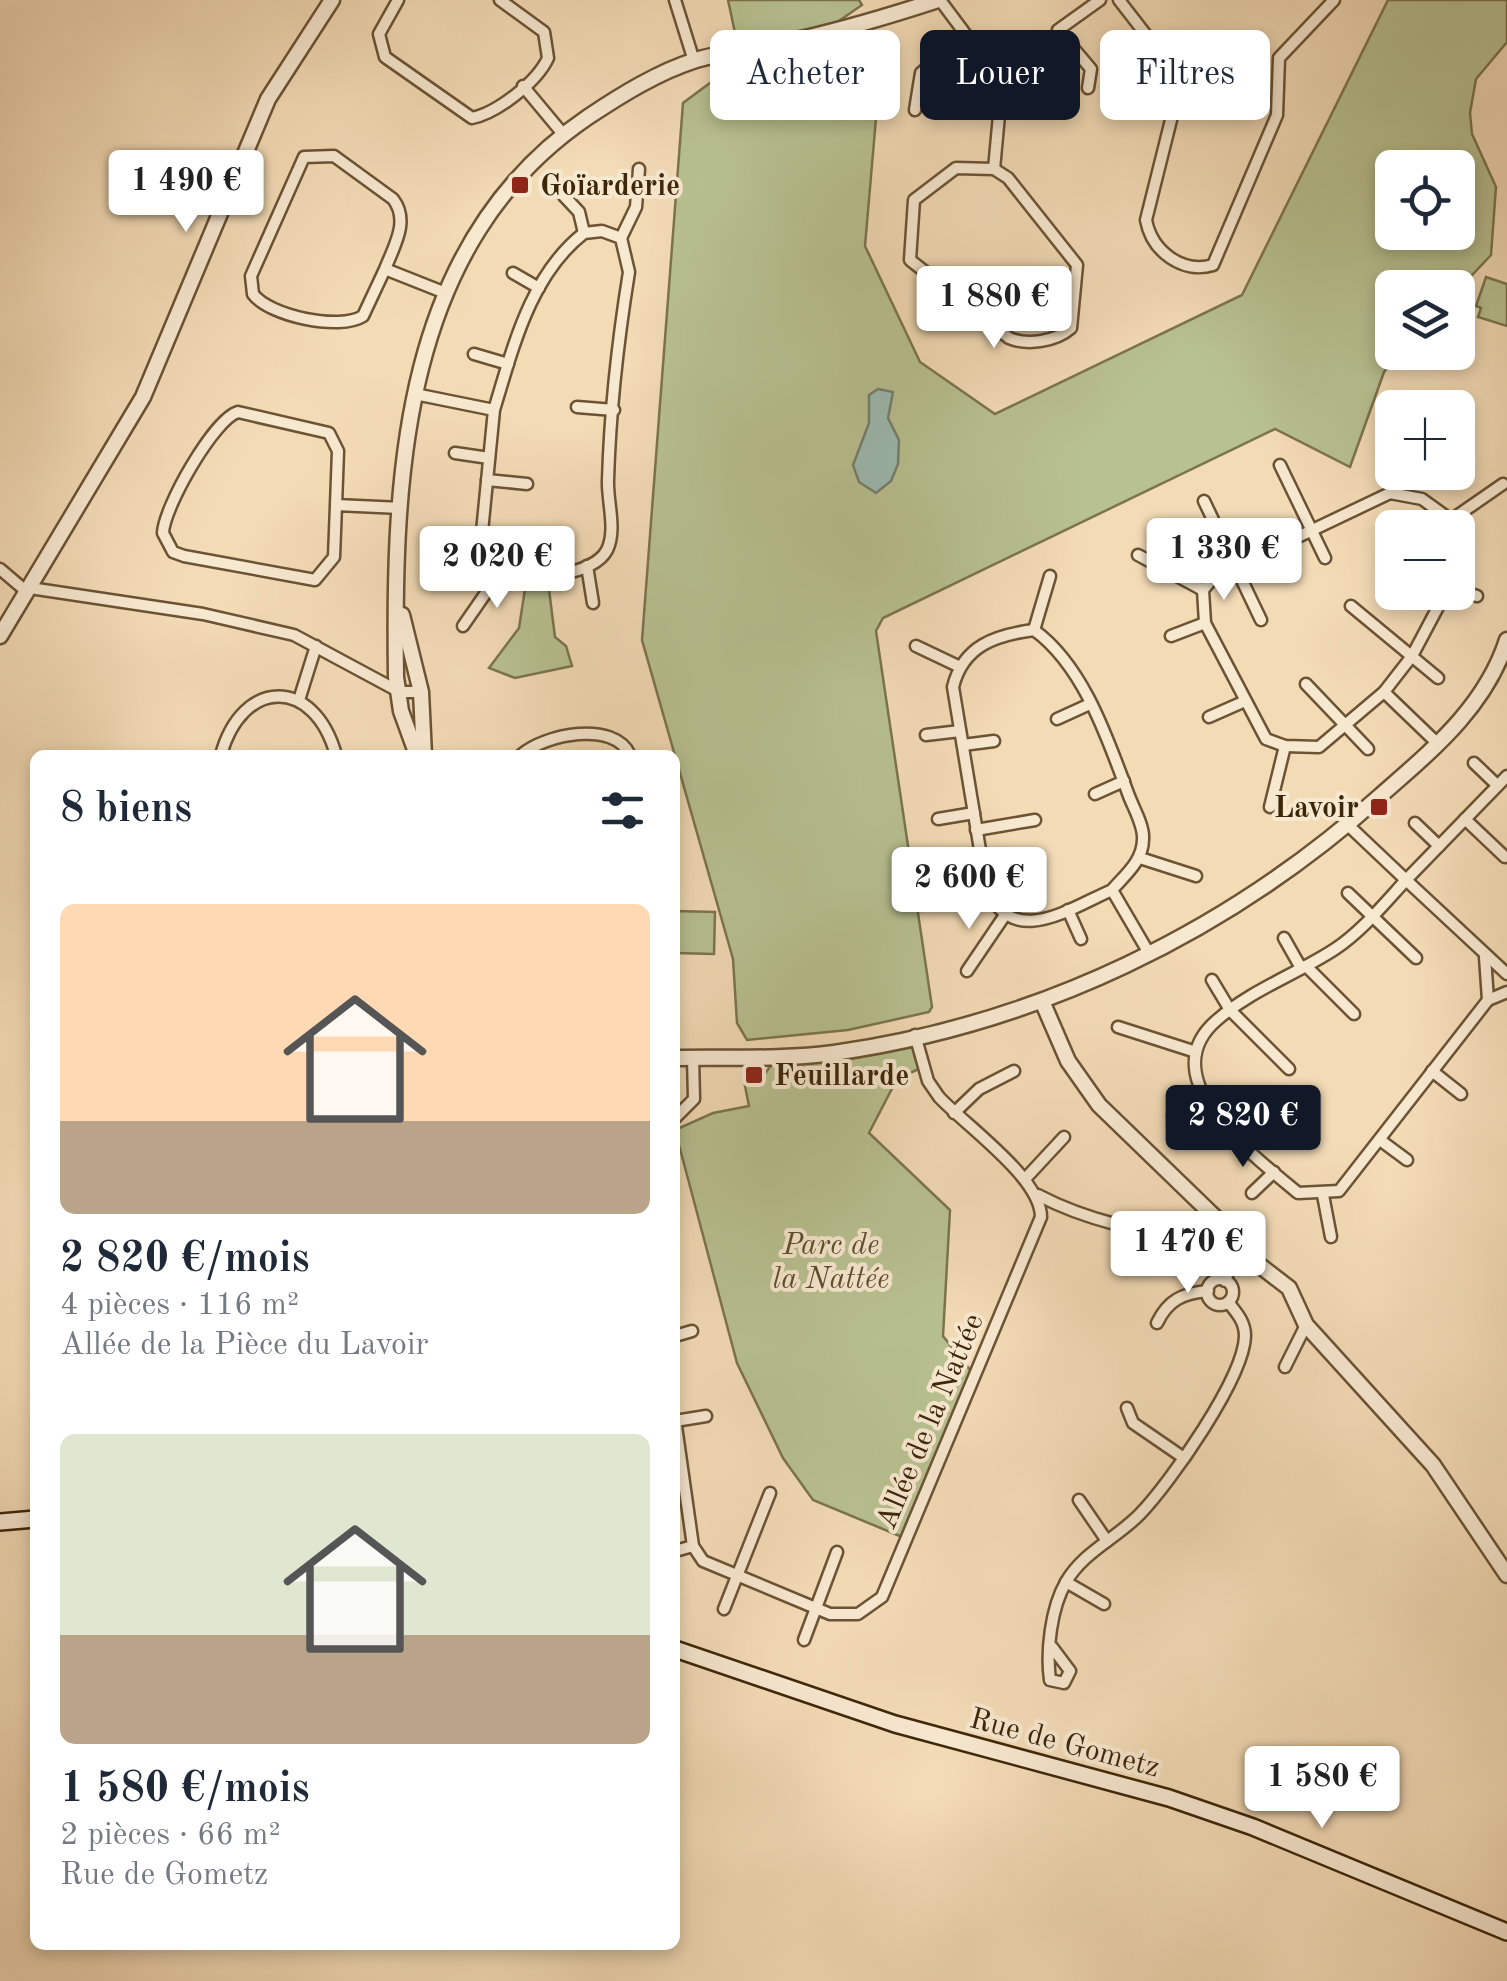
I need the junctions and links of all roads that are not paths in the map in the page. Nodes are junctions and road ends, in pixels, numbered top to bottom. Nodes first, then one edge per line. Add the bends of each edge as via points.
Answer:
1 (332, 0) edge
2 (398, 0) edge
3 (500, 0) edge
4 (675, 0) edge
5 (939, 0) edge
6 (1100, 0) edge
7 (1118, 0) edge
8 (1334, 0) edge
9 (958, 30) edge
10 (694, 61) junction
11 (920, 80) edge
12 (524, 86) junction
13 (1088, 88) dead end
14 (915, 110) dead end
15 (999, 120) edge
16 (563, 134) junction
17 (639, 168) dead end
18 (994, 170) junction
19 (564, 196) dead end
20 (584, 233) junction
21 (621, 238) junction
22 (385, 270) junction
23 (512, 272) dead end
24 (539, 288) junction
25 (443, 292) junction
26 (474, 354) dead end
27 (508, 364) junction
28 (415, 394) junction
29 (577, 406) dead end
30 (494, 410) junction
31 (614, 410) junction
32 (455, 453) dead end
33 (489, 458) junction
34 (1280, 465) dead end
35 (486, 480) junction
36 (527, 484) dead end
37 (1502, 484) dead end
38 (1391, 490) edge
39 (1390, 493) junction
40 (1204, 501) dead end
41 (336, 505) junction
42 (401, 508) junction
43 (1435, 510) edge
44 (1470, 510) edge
45 (1313, 531) junction
46 (446, 541) dead end
47 (481, 542) junction
48 (1138, 554) dead end
49 (1325, 558) dead end
50 (587, 566) junction
51 (1234, 566) junction
52 (0, 569) edge
53 (498, 574) junction
54 (1050, 576) dead end
55 (28, 590) junction
56 (1203, 590) junction
57 (593, 603) dead end
58 (399, 605) junction
59 (1351, 606) dead end
60 (1436, 610) edge
61 (1261, 620) dead end
62 (1205, 623) junction
63 (462, 626) dead end
64 (1034, 630) junction
65 (0, 636) edge
66 (1171, 636) dead end
67 (1507, 640) edge
68 (316, 646) junction
69 (916, 646) dead end
70 (1412, 656) junction
71 (396, 665) junction
72 (958, 666) junction
73 (374, 675) junction
74 (1438, 678) dead end
75 (1306, 684) dead end
76 (397, 690) junction
77 (421, 692) junction
78 (1384, 692) junction
79 (299, 700) junction
80 (1243, 702) junction
81 (1090, 704) junction
82 (1209, 718) dead end
83 (1057, 719) dead end
84 (1346, 724) junction
85 (960, 731) junction
86 (926, 735) dead end
87 (994, 741) dead end
88 (1437, 743) junction
89 (962, 745) junction
90 (1285, 746) junction
91 (1368, 749) dead end
92 (222, 750) edge
93 (334, 750) edge
94 (419, 750) edge
95 (421, 750) edge
96 (530, 750) edge
97 (626, 750) edge
98 (1474, 763) dead end
99 (1507, 776) edge
100 (1124, 781) junction
101 (1496, 785) junction
102 (1095, 794) dead end
103 (1270, 807) dead end
104 (974, 814) junction
105 (938, 819) dead end
106 (1465, 819) junction
107 (1035, 820) dead end
108 (1416, 824) dead end
109 (1348, 825) junction
110 (976, 830) junction
111 (1439, 846) junction
112 (1505, 857) edge
113 (1140, 858) junction
114 (1196, 876) dead end
115 (1406, 880) junction
116 (1112, 890) junction
117 (1348, 893) dead end
118 (1068, 910) junction
119 (1004, 916) junction
120 (1371, 917) junction
121 (1284, 938) dead end
122 (1081, 939) dead end
123 (1150, 955) junction
124 (1485, 957) junction
125 (1416, 958) dead end
126 (1303, 967) junction
127 (967, 971) dead end
128 (1507, 974) edge
129 (1212, 980) dead end
130 (1507, 992) edge
131 (1488, 1000) junction
132 (1042, 1001) junction
133 (1230, 1010) junction
134 (1354, 1014) dead end
135 (1118, 1028) dead end
136 (915, 1035) junction
137 (1196, 1052) junction
138 (680, 1058) edge
139 (692, 1058) junction
140 (1288, 1069) dead end
141 (1014, 1070) dead end
142 (1432, 1071) junction
143 (1460, 1094) dead end
144 (1202, 1098) junction
145 (680, 1113) edge
146 (954, 1114) junction
147 (1173, 1115) dead end
148 (1064, 1137) dead end
149 (1380, 1140) junction
150 (1407, 1160) dead end
151 (1274, 1172) junction
152 (1024, 1179) junction
153 (1252, 1193) dead end
154 (1038, 1195) junction
155 (1324, 1195) junction
156 (1331, 1236) dead end
157 (1237, 1248) junction
158 (1225, 1281) junction
159 (1208, 1290) junction
160 (1228, 1302) junction
161 (1157, 1323) dead end
162 (1306, 1325) junction
163 (692, 1332) dead end
164 (680, 1335) edge
165 (1285, 1367) dead end
166 (1127, 1408) dead end
167 (706, 1416) dead end
168 (680, 1419) edge
169 (1184, 1458) junction
170 (680, 1469) edge
171 (770, 1493) dead end
172 (1079, 1500) dead end
173 (30, 1520) edge
174 (0, 1522) edge
175 (1108, 1541) junction
176 (694, 1546) junction
177 (680, 1550) edge
178 (837, 1552) dead end
179 (1507, 1576) edge
180 (737, 1578) junction
181 (1066, 1582) junction
182 (1104, 1604) dead end
183 (816, 1608) junction
184 (724, 1609) dead end
185 (680, 1640) edge
186 (804, 1640) dead end
187 (1052, 1647) dead end
188 (680, 1651) edge
189 (828, 1701) junction
190 (1507, 1932) edge

1 - 55 street via 268,99 142,397
2 - 12 street via 379,34 384,57 464,116 480,116
3 - 12 street via 548,37 548,58
4 - 10 street
5 - 9 street
5 - 10 street via 853,27
6 - 13 street via 1058,30 1091,69
7 - 8 street via 1181,80 1146,220 1173,262 1198,270 1213,264 1277,116 1279,58
10 - 16 street
11 - 14 street
12 - 16 street
15 - 18 street
16 - 25 street via 494,206
17 - 21 street via 636,207
18 - 18 street via 956,168 914,200 910,260 1010,338 1060,338 1070,328 1077,265 1008,178
19 - 20 street via 580,212
20 - 21 street
20 - 24 street
21 - 31 street via 629,272
22 - 22 street via 401,227 400,207 334,156 304,157 251,276 253,294 269,308 346,323 364,316
22 - 25 street
23 - 24 street
24 - 27 street
25 - 28 street
26 - 27 street
27 - 30 street
28 - 30 street
28 - 42 street
29 - 31 street
30 - 33 street
31 - 50 street via 610,541
32 - 33 street
33 - 35 street
34 - 45 street
35 - 36 street
35 - 47 street
37 - 44 street
38 - 39 street
39 - 43 street via 1422,499
39 - 45 street
40 - 51 street
41 - 41 street via 334,558 314,580 184,556 173,552 163,533 168,512 220,421 238,412 329,433 338,450
41 - 42 street
42 - 58 street
45 - 49 street
45 - 51 street
46 - 47 street
47 - 53 street
48 - 56 street
50 - 53 street via 536,576
50 - 57 street
51 - 56 street
51 - 61 street
52 - 55 street
53 - 63 street
54 - 64 street
55 - 65 street
55 - 68 street via 203,614
56 - 62 street
58 - 71 street
58 - 77 street
59 - 70 street
60 - 70 street
62 - 66 street
62 - 80 street
64 - 72 street via 1008,633 971,650
64 - 81 street via 1052,643
67 - 88 street via 1476,706
68 - 73 street
68 - 79 street
69 - 72 street
70 - 74 street
70 - 78 street
71 - 73 street
71 - 76 street
72 - 85 street via 953,687
73 - 76 street
75 - 84 street
76 - 77 street
76 - 94 street
77 - 95 street
78 - 84 street
78 - 88 street
79 - 92 street via 249,706 230,726
79 - 93 street via 319,714
80 - 82 street
80 - 90 street via 1266,739
81 - 83 street
81 - 100 street
84 - 90 street via 1319,748
84 - 91 street
85 - 86 street
85 - 89 street
87 - 89 street
88 - 109 street
89 - 104 street
90 - 103 street
96 - 97 street via 602,733
98 - 101 street
99 - 101 street
100 - 102 street
100 - 113 street via 1144,836
101 - 106 street
104 - 105 street
104 - 110 street
106 - 111 street
106 - 112 street
107 - 110 street
108 - 111 street
109 - 115 street
109 - 123 street via 1224,914
110 - 119 street via 986,886
111 - 115 street
113 - 114 street
113 - 116 street
115 - 120 street
115 - 124 street
116 - 118 street
116 - 123 street
117 - 120 street
118 - 119 street via 1018,922
118 - 122 street
119 - 127 street
120 - 125 street
120 - 126 street via 1336,949
121 - 126 street
123 - 132 street
124 - 128 street
124 - 131 street
126 - 133 street
126 - 134 street
129 - 133 street
130 - 131 street
131 - 142 street
132 - 136 street
132 - 157 street via 1068,1060 1099,1105 1222,1224
133 - 137 street
133 - 140 street
135 - 137 street
136 - 139 street via 833,1053
136 - 146 street via 928,1081
137 - 144 street
138 - 139 street
139 - 145 street via 694,1099
141 - 146 street via 979,1089
142 - 143 street
142 - 149 street
144 - 147 street
144 - 151 street
146 - 152 street
148 - 152 street
149 - 150 street
149 - 155 street via 1339,1191
151 - 153 street
151 - 155 street via 1298,1193
152 - 154 street
154 - 157 street via 1123,1228
154 - 183 street, Allée de la Nattée via 1037,1229 882,1597 872,1608 845,1616
155 - 156 street
157 - 158 street
157 - 162 street via 1283,1282
158 - 159 street via 1214,1281
158 - 160 street via 1233,1291
159 - 160 street via 1212,1302
159 - 161 street via 1176,1298
160 - 169 street via 1241,1318 1243,1348
162 - 165 street
162 - 179 street via 1433,1465
163 - 164 street
166 - 169 street via 1134,1423
167 - 168 street
169 - 175 street via 1137,1518
170 - 176 street
171 - 180 street
172 - 175 street
173 - 174 main road
175 - 181 street
176 - 177 street
176 - 180 street, Allée de la Nattée via 710,1567
178 - 183 street, Allée de la Nattée
180 - 183 street, Allée de la Nattée
180 - 184 street
181 - 182 street
181 - 187 street
183 - 186 street, Allée de la Nattée
185 - 189 main road, Rue de Gometz
188 - 189 main road, Rue de Gometz
189 - 190 main road, Rue de Gometz via 1169,1798

